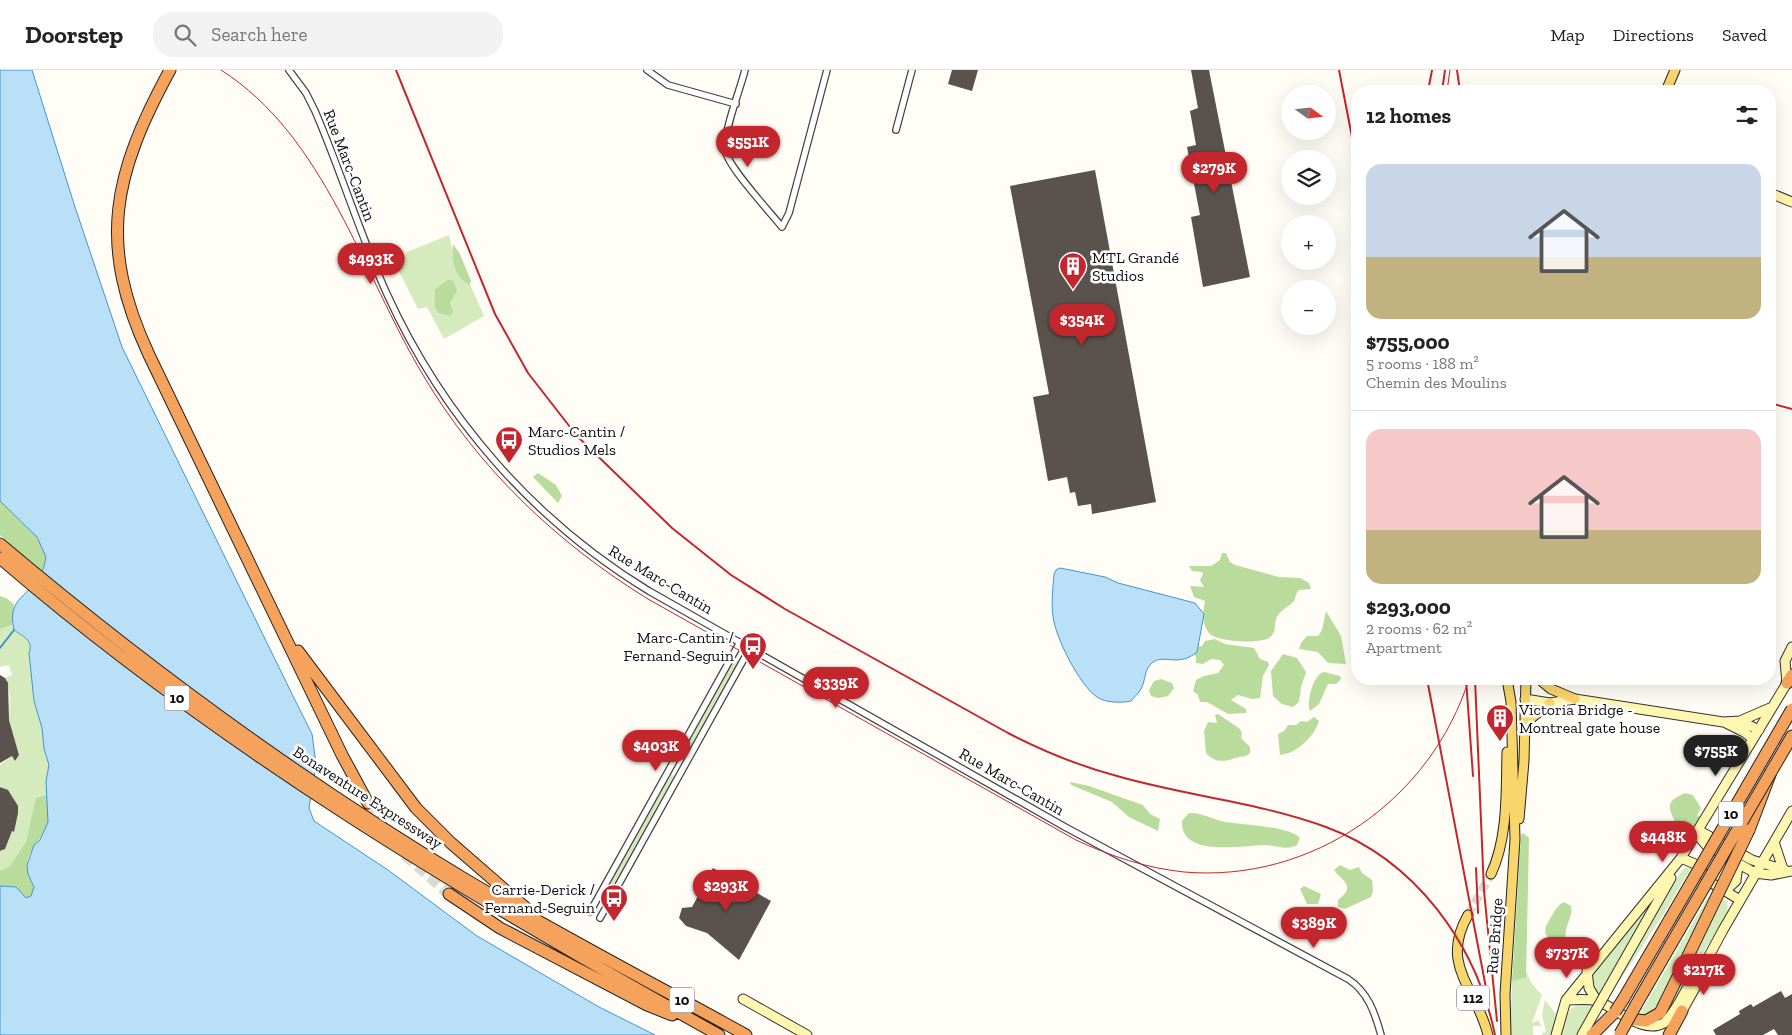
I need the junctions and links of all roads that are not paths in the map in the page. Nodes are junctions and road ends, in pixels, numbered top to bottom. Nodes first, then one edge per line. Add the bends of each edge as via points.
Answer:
1 (170, 70) edge
2 (289, 70) edge
3 (745, 70) edge
4 (827, 70) edge
5 (912, 70) edge
6 (1675, 70) edge
7 (649, 71) edge
8 (1669, 85) edge
9 (736, 104) junction
10 (896, 130) dead end
11 (1776, 195) edge
12 (1792, 202) edge
13 (0, 544) edge
14 (0, 558) edge
15 (35, 581) junction
16 (282, 629) junction
17 (740, 642) junction
18 (1792, 647) edge
19 (750, 648) junction
20 (1789, 679) edge
21 (1507, 685) edge
22 (1526, 685) edge
23 (1546, 685) edge
24 (1508, 692) junction
25 (1525, 699) junction
26 (1575, 699) junction
27 (1550, 703) junction
28 (1773, 707) junction
29 (1792, 709) edge
30 (1740, 721) junction
31 (1723, 722) junction
32 (1523, 728) junction
33 (1759, 730) junction
34 (1792, 736) edge
35 (1753, 739) junction
36 (1771, 772) junction
37 (1514, 782) junction
38 (331, 800) junction
39 (368, 803) tunnel mouth
40 (1508, 809) junction
41 (1792, 811) edge
42 (1697, 832) junction
43 (1515, 839) junction
44 (1774, 842) junction
45 (1681, 858) junction
46 (1738, 864) junction
47 (1761, 864) junction
48 (1788, 870) edge
49 (1755, 873) junction
50 (1491, 878) tunnel mouth
51 (1725, 891) junction
52 (449, 894) tunnel mouth
53 (1740, 900) junction
54 (590, 912) dead end
55 (1469, 917) tunnel mouth
56 (600, 918) dead end
57 (539, 921) junction
58 (1709, 956) junction
59 (1587, 972) junction
60 (743, 1000) dead end
61 (1566, 1000) junction
62 (1599, 1002) junction
63 (1682, 1011) joint
64 (1627, 1019) junction
65 (1604, 1028) edge
66 (715, 1033) edge
67 (1619, 1034) edge
68 (746, 1035) edge
69 (807, 1035) edge
70 (1381, 1035) edge
71 (1488, 1035) edge
72 (1506, 1035) edge
73 (1556, 1035) edge
74 (1582, 1035) edge
75 (1592, 1035) edge
76 (1669, 1035) edge

1 - 16 highway via 137,134 122,185 117,236 122,276 146,349
2 - 17 street, Rue Marc-Cantin via 315,111 401,324 435,384 468,430 527,496 581,544 649,591
3 - 9 street
4 - 9 street via 789,213 782,227 726,153 726,140
5 - 10 street
6 - 8 main road
7 - 9 street via 668,84
11 - 12 street
13 - 15 highway, Bonaventure Expressway / 10
14 - 15 highway, Bonaventure Expressway / 10
15 - 38 highway, Bonaventure Expressway / 10 via 194,711
16 - 39 highway
16 - 57 highway via 416,808
17 - 19 street, Rue Marc-Cantin
17 - 54 street
18 - 20 street via 1784,661
19 - 56 street
19 - 70 street, Rue Marc-Cantin via 1065,827 1348,979 1358,986 1369,1002
20 - 28 street
21 - 24 main road, Rue Bridge / 112
22 - 25 main road, Rue Bridge / 112
23 - 26 main road
24 - 25 main road
24 - 37 main road, Rue Bridge / 112
24 - 40 main road, Rue Bridge / 112 via 1505,791
25 - 27 street
25 - 32 main road, Rue Bridge / 112
26 - 27 street
26 - 31 street
27 - 32 main road
28 - 30 street
28 - 33 street
29 - 65 highway, 10, bridge
30 - 31 street
30 - 33 street
31 - 35 street
32 - 37 main road, Rue Bridge / 112
32 - 43 main road, Rue Bridge / 112 via 1521,808
33 - 35 street
34 - 36 highway, 10
35 - 42 street
36 - 64 highway, bridge via 1749,830 1660,1013 1646,1021
36 - 67 highway, 10, bridge
37 - 40 main road, Rue Bridge / 112
37 - 43 main road, Rue Bridge / 112
38 - 57 highway, Bonaventure Expressway / 10
38 - 66 highway, Bonaventure Expressway / 10 via 470,894
40 - 50 main road, Rue Bridge / 112 via 1502,856
41 - 44 street
42 - 45 street
42 - 46 street via 1706,845
42 - 47 street
43 - 72 main road, Rue Bridge / 112 via 1505,994
44 - 47 street
44 - 48 street
45 - 51 street via 1695,864 1710,882
45 - 59 street
45 - 62 street
46 - 49 street
46 - 51 street via 1736,881
47 - 48 street
47 - 49 street
48 - 49 street via 1771,875
49 - 53 street
51 - 53 street
52 - 66 highway via 508,932 647,1004
53 - 58 street
55 - 71 main road, Rue Bridge / 112 via 1458,938 1456,951
57 - 68 highway, Bonaventure Expressway / 10
58 - 63 street via 1705,970
58 - 64 street via 1699,966 1662,1025 1643,1030
59 - 61 street
59 - 62 street via 1589,988
60 - 69 street
61 - 62 street
61 - 73 street
62 - 64 street
62 - 74 street
63 - 76 highway
65 - 75 highway

